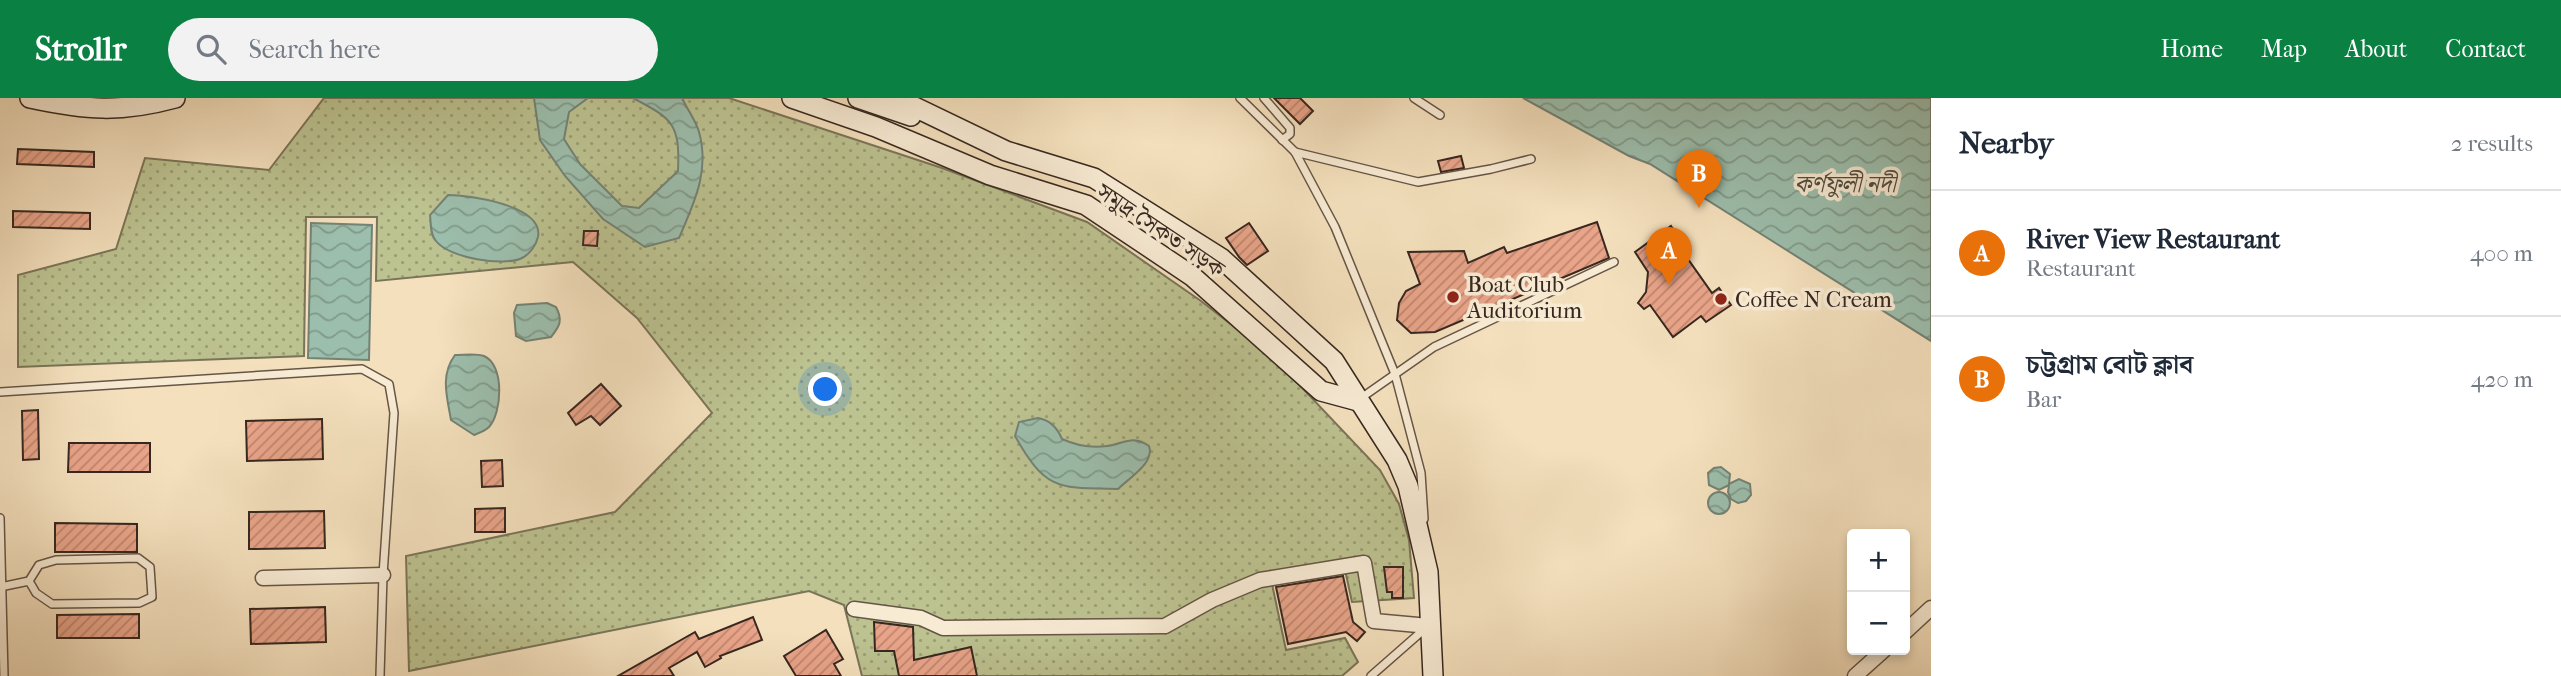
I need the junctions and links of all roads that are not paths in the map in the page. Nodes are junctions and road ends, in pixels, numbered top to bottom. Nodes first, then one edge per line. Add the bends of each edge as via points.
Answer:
1 (30, 98) edge
2 (93, 98) edge
3 (172, 98) edge
4 (792, 98) edge
5 (858, 98) edge
6 (896, 98) edge
7 (1240, 98) edge
8 (1264, 98) edge
9 (1413, 98) edge
10 (62, 105) junction
11 (1440, 115) dead end
12 (1282, 140) junction
13 (1295, 152) junction
14 (1531, 159) dead end
15 (1614, 262) dead end
16 (1395, 374) junction
17 (0, 392) edge
18 (1358, 401) junction
19 (0, 517) edge
20 (1427, 572) junction
21 (383, 575) junction
22 (263, 578) dead end
23 (29, 581) junction
24 (1, 587) edge
25 (1931, 608) edge
26 (854, 609) dead end
27 (1429, 626) junction
28 (1910, 627) edge
29 (1878, 655) edge
30 (4, 676) edge
31 (380, 676) edge
32 (1371, 676) edge
33 (1433, 676) edge
34 (1855, 676) edge

1 - 10 main road
2 - 10 main road
3 - 10 main road via 129,109
4 - 18 main road, সমুদ্র সৈকত সড়ক via 990,175 1086,205 1192,276 1321,391
5 - 18 main road via 935,124 989,153 1087,186 1207,264
6 - 18 main road, সমুদ্র সৈকত সড়ক via 1006,151 1094,178 1221,258 1334,361
7 - 12 lane
8 - 12 lane via 1290,128
9 - 11 lane
12 - 13 lane
13 - 14 lane via 1418,183
13 - 16 lane via 1335,227
15 - 16 lane via 1434,348
16 - 18 lane
16 - 20 lane via 1421,473
17 - 21 lane via 362,369 389,384 394,413
18 - 20 main road, সমুদ্র সৈকত সড়ক via 1397,460 1408,486
19 - 24 lane
20 - 27 main road, সমুদ্র সৈকত সড়ক
21 - 22 street
21 - 31 lane
23 - 23 lane via 36,593 52,604 139,603 152,597 150,567 138,558 55,559 39,565
23 - 24 lane
24 - 30 lane
25 - 28 street
26 - 27 street via 921,618 943,628 1165,626 1260,580 1364,563 1374,621
27 - 32 lane
27 - 33 main road, সমুদ্র সৈকত সড়ক
29 - 34 street

